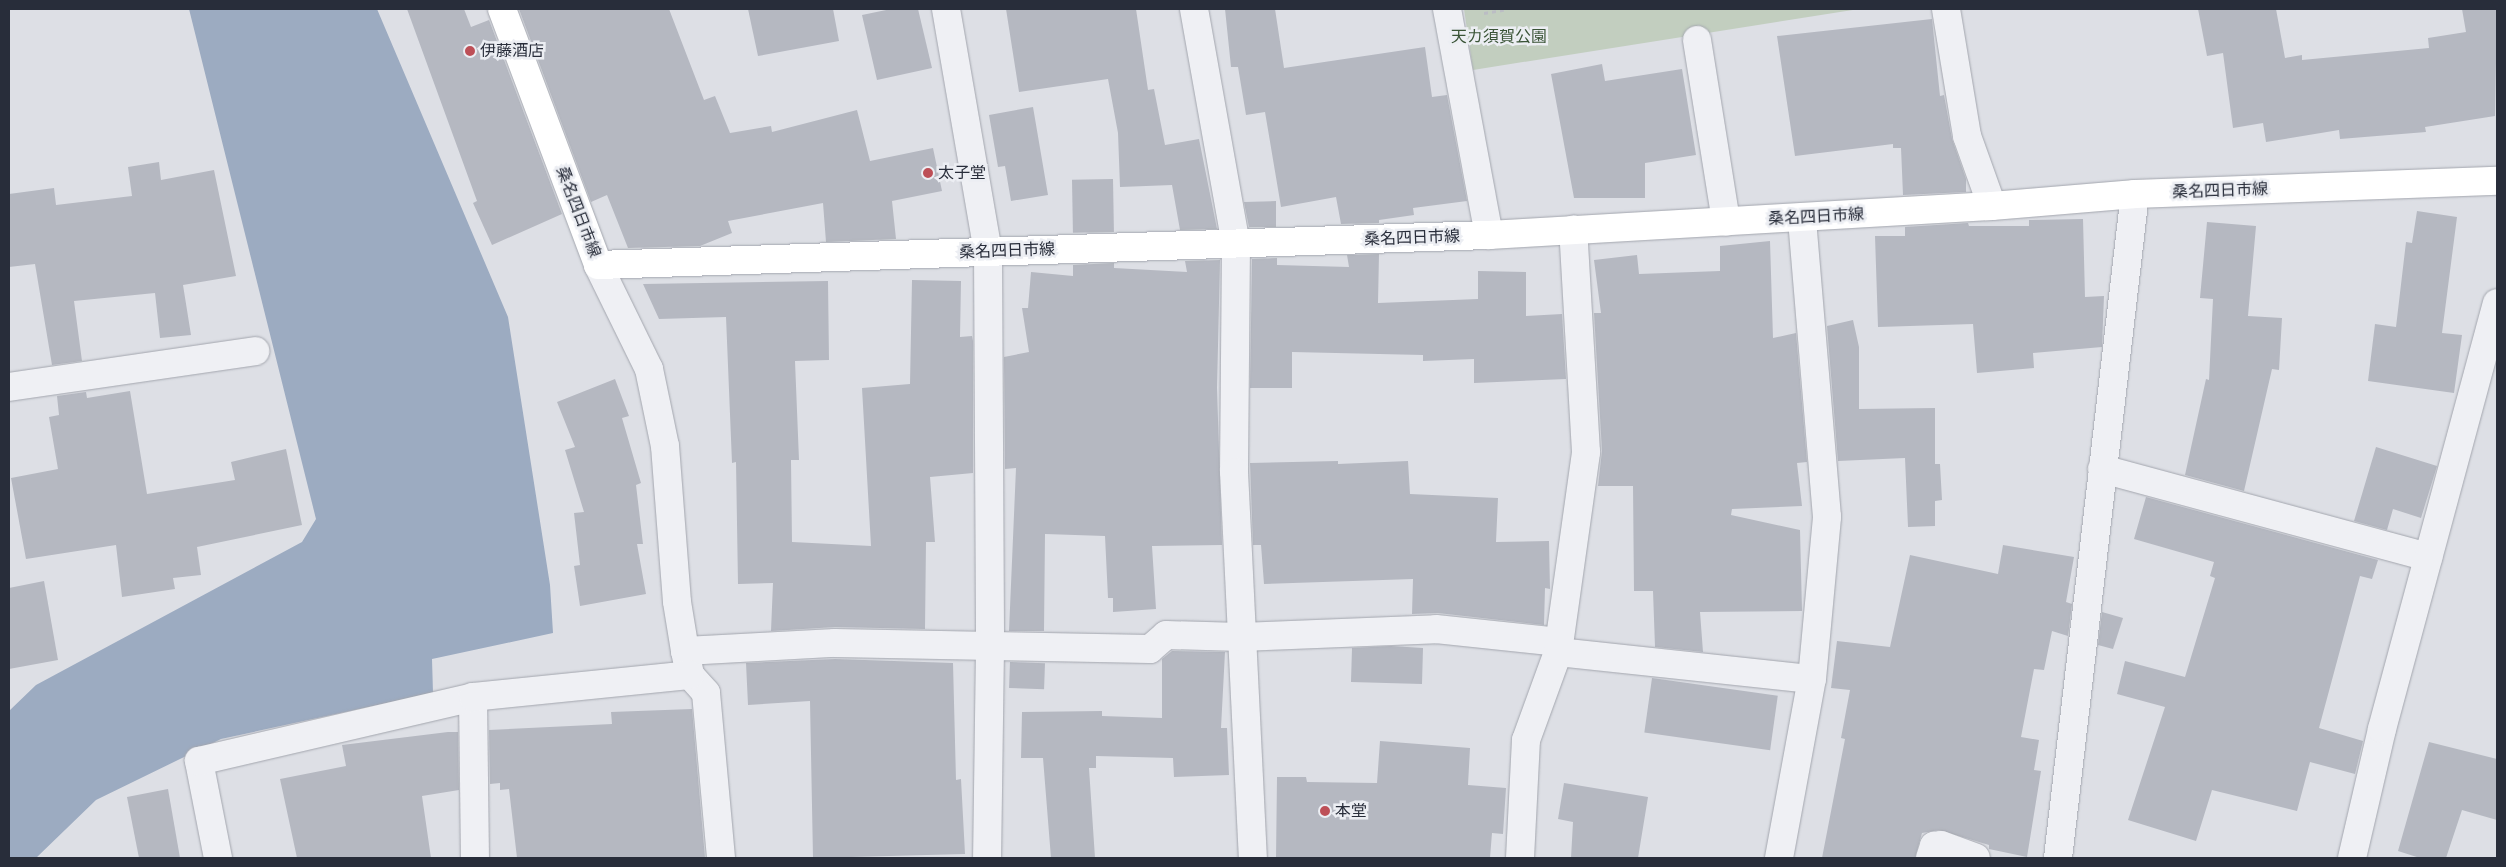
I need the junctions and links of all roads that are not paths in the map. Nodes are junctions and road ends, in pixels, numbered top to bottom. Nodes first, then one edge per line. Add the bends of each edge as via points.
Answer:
1 (502, 9) edge
2 (946, 9) edge
3 (1194, 9) edge
4 (1447, 9) edge
5 (1946, 9) edge
6 (1697, 40) dead end
7 (2497, 181) edge
8 (2135, 194) junction
9 (1992, 206) junction
10 (1802, 218) junction
11 (1726, 222) junction
12 (1573, 229) junction
13 (1489, 235) junction
14 (1236, 244) junction
15 (988, 251) junction
16 (598, 265) junction
17 (2497, 303) edge
18 (255, 350) dead end
19 (9, 387) edge
20 (2102, 470) junction
21 (2428, 557) junction
22 (1241, 637) junction
23 (1559, 647) junction
24 (990, 648) junction
25 (688, 663) junction
26 (1812, 679) junction
27 (473, 697) junction
28 (218, 858) edge
29 (475, 858) edge
30 (722, 858) edge
31 (987, 858) edge
32 (1252, 858) edge
33 (1520, 858) edge
34 (1779, 858) edge
35 (1930, 858) edge
36 (1976, 858) edge
37 (2058, 858) edge
38 (2352, 858) edge

1 - 16 main road, 桑名四日市線
2 - 15 street
3 - 14 street
4 - 13 street
5 - 9 street via 1967,136
6 - 11 street
7 - 8 main road, 桑名四日市線
8 - 9 main road, 桑名四日市線
8 - 20 street
9 - 10 main road, 桑名四日市線
10 - 11 main road, 桑名四日市線
10 - 26 street via 1827,517
11 - 12 main road, 桑名四日市線
12 - 13 main road, 桑名四日市線
12 - 23 street via 1586,452
13 - 14 main road, 桑名四日市線
14 - 15 main road, 桑名四日市線
14 - 22 street via 1234,472
15 - 16 main road, 桑名四日市線
15 - 24 street
16 - 25 street via 649,368 664,446 677,602
17 - 21 street
18 - 19 street
20 - 21 street
20 - 37 street
21 - 38 street
22 - 23 street via 1436,629
22 - 24 street via 1166,635 1150,649
22 - 32 street
23 - 26 street
23 - 33 street via 1526,740
24 - 25 street via 835,643
24 - 31 street
25 - 27 street
25 - 30 street via 706,693
26 - 34 street
27 - 28 street via 198,761
27 - 29 street
35 - 36 street via 1934,846 1941,845

